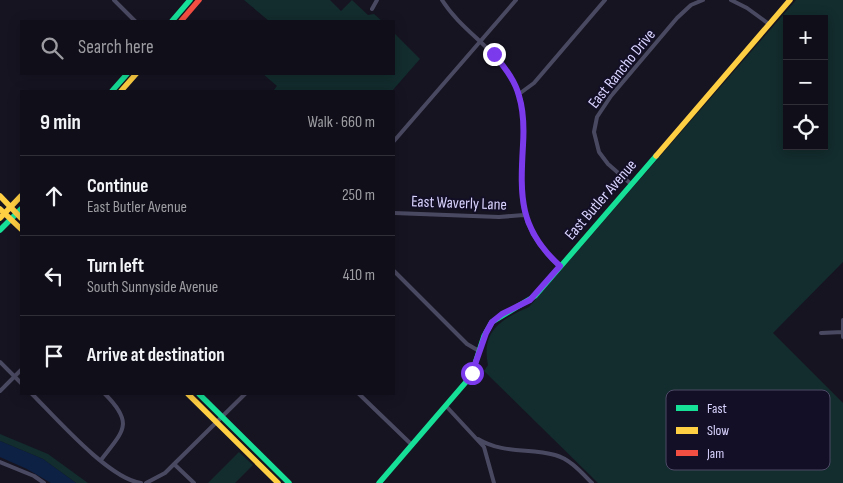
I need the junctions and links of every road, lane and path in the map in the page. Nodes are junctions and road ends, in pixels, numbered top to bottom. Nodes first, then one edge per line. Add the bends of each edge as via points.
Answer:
1 (114, 0) edge
2 (190, 0) edge
3 (199, 0) edge
4 (377, 0) edge
5 (442, 0) edge
6 (516, 0) edge
7 (605, 0) edge
8 (702, 0) edge
9 (731, 0) edge
10 (790, 0) edge
11 (372, 9) dead end
12 (134, 20) edge
13 (173, 20) edge
14 (182, 20) edge
15 (769, 24) junction
16 (481, 41) junction
17 (126, 75) edge
18 (135, 75) edge
19 (113, 90) edge
20 (122, 90) edge
21 (519, 94) junction
22 (395, 140) edge
23 (631, 184) junction
24 (0, 196) edge
25 (20, 197) edge
26 (11, 207) junction
27 (395, 213) edge
28 (2, 214) edge
29 (20, 214) edge
30 (524, 215) junction
31 (11, 220) junction
32 (20, 229) edge
33 (0, 230) edge
34 (560, 266) junction
35 (395, 272) edge
36 (843, 320) edge
37 (821, 332) dead end
38 (843, 332) edge
39 (843, 337) edge
40 (480, 351) junction
41 (0, 362) edge
42 (20, 371) edge
43 (15, 376) junction
44 (20, 382) edge
45 (0, 391) edge
46 (33, 395) edge
47 (106, 395) edge
48 (189, 395) edge
49 (200, 395) edge
50 (243, 395) edge
51 (360, 395) edge
52 (446, 406) junction
53 (222, 417) junction
54 (216, 422) junction
55 (478, 439) junction
56 (412, 445) junction
57 (100, 460) junction
58 (0, 462) edge
59 (174, 464) junction
60 (44, 483) edge
61 (141, 483) edge
62 (146, 483) edge
63 (194, 483) edge
64 (278, 483) edge
65 (289, 483) edge
66 (380, 483) edge
67 (494, 483) edge
68 (592, 483) edge

1 - 12 street
2 - 13 street
3 - 14 street
4 - 11 street
5 - 16 street
6 - 16 street
7 - 21 street via 534,83
8 - 23 street, East Rancho Drive via 677,18 597,117 594,132 599,152
9 - 15 street
10 - 15 street, East Butler Avenue
15 - 23 street, East Butler Avenue
16 - 21 street via 507,70
16 - 22 street
17 - 19 street
18 - 20 street
21 - 30 street via 524,127 521,192
23 - 34 street, East Butler Avenue
24 - 26 street
25 - 26 street
26 - 28 street
26 - 29 street
27 - 30 street, East Waverly Lane
28 - 31 street
29 - 31 street
30 - 34 street via 543,248
31 - 32 street
31 - 33 street
34 - 40 street, East Butler Avenue via 530,300 492,322
35 - 40 street via 467,344
36 - 38 street
37 - 38 street
38 - 39 street
40 - 52 street, East Butler Avenue via 470,377
41 - 43 street
42 - 43 street
43 - 44 street
43 - 45 street
46 - 57 street
47 - 57 street via 123,415 124,423 116,440
48 - 54 street
49 - 53 street
50 - 53 street
51 - 56 street
52 - 55 street
52 - 56 street, East Butler Avenue
53 - 54 street
53 - 65 street
54 - 59 street
54 - 64 street
55 - 67 street via 488,456
55 - 68 street via 504,449 556,455 570,462
56 - 66 street, East Butler Avenue
57 - 61 street via 127,479
58 - 60 street
59 - 62 street via 161,477
59 - 63 street

